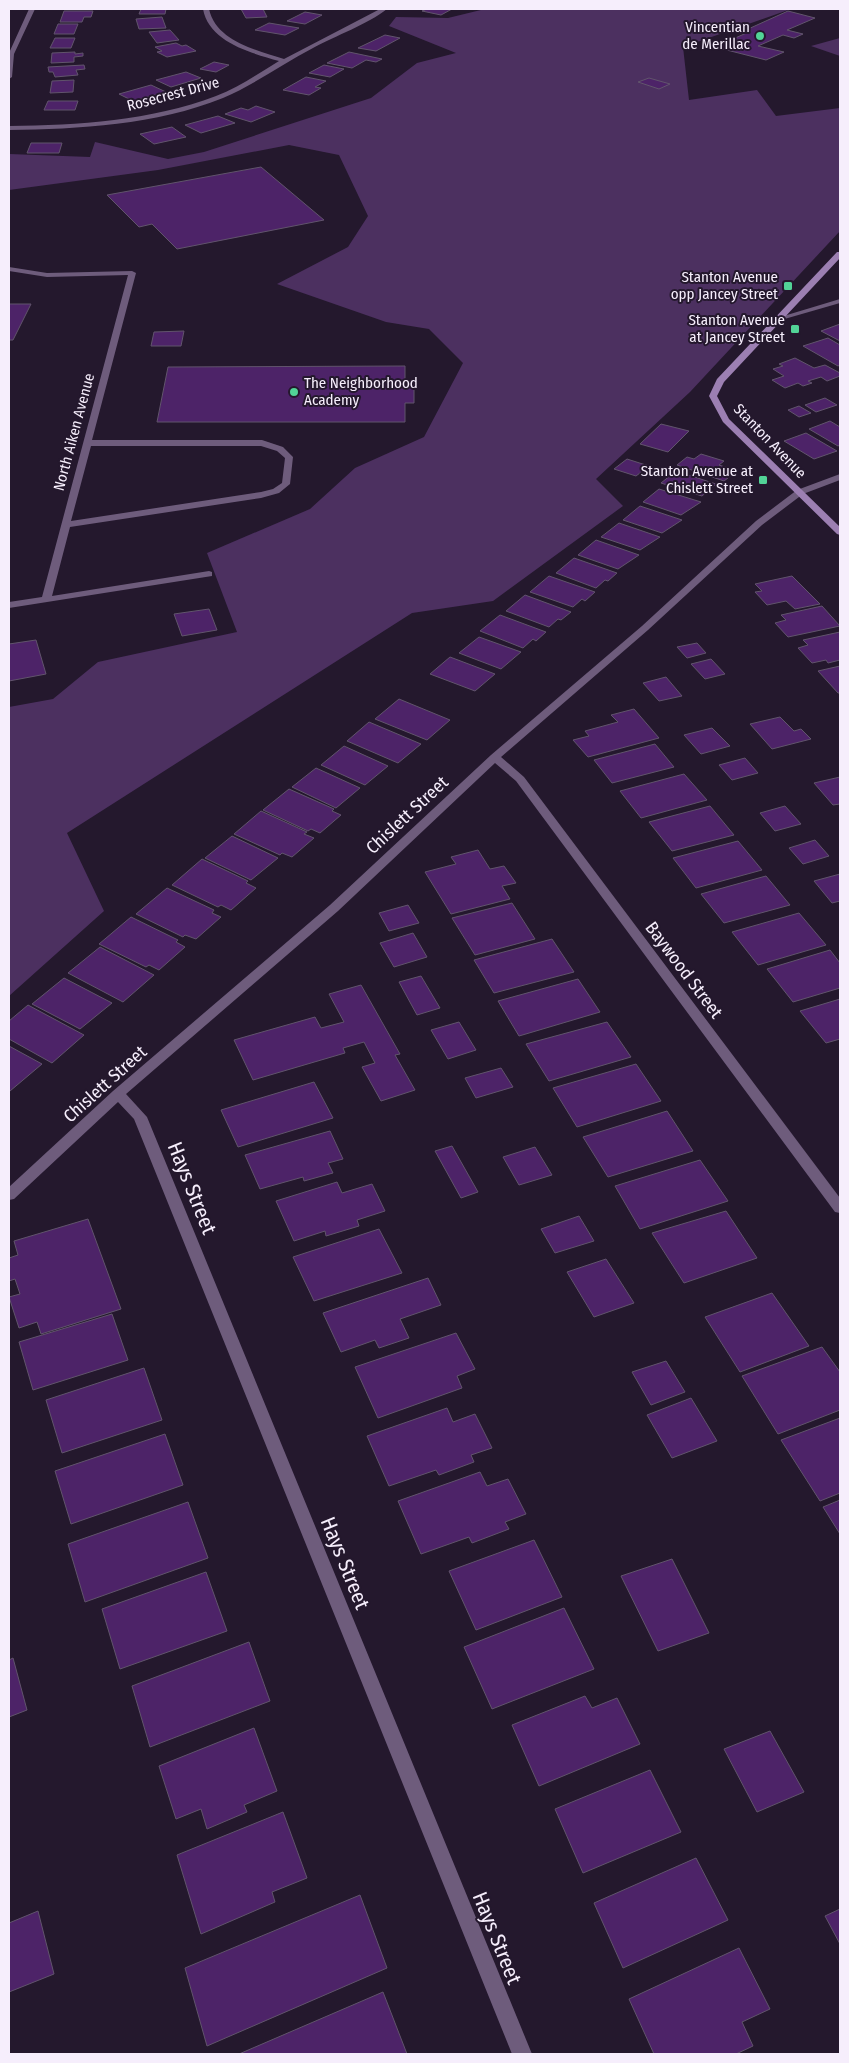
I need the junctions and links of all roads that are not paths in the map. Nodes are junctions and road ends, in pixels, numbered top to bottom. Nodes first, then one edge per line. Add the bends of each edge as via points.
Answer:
1 (32, 9) edge
2 (206, 9) edge
3 (384, 9) edge
4 (284, 61) junction
5 (9, 76) edge
6 (9, 128) edge
7 (840, 254) edge
8 (9, 269) edge
9 (840, 301) edge
10 (780, 318) junction
11 (87, 443) junction
12 (840, 477) edge
13 (800, 492) junction
14 (65, 525) junction
15 (840, 532) edge
16 (209, 574) dead end
17 (46, 599) junction
18 (9, 605) edge
19 (495, 757) junction
20 (118, 1094) junction
21 (9, 1195) edge
22 (840, 1208) edge
23 (522, 2054) edge

1 - 5 street via 11,54
2 - 4 street via 213,28 228,39
3 - 4 street, Rosecrest Drive
4 - 6 street, Rosecrest Drive via 218,98 170,111 99,124
7 - 10 street, Stanton Avenue
8 - 11 street, North Aiken Avenue via 47,275 132,273
9 - 10 street
10 - 13 street, Stanton Avenue via 720,381 713,396 726,420
11 - 14 street, North Aiken Avenue
11 - 14 street via 262,443 280,449 289,457 286,484 261,496
12 - 13 street, Chislett Street
13 - 15 street, Stanton Avenue
13 - 19 street, Chislett Street via 759,523 645,628
14 - 17 street, North Aiken Avenue
16 - 17 street
17 - 18 street
19 - 20 street, Chislett Street via 334,908
19 - 22 street, Baywood Street via 520,779
20 - 21 street, Chislett Street
20 - 23 street, Hays Street via 140,1117

